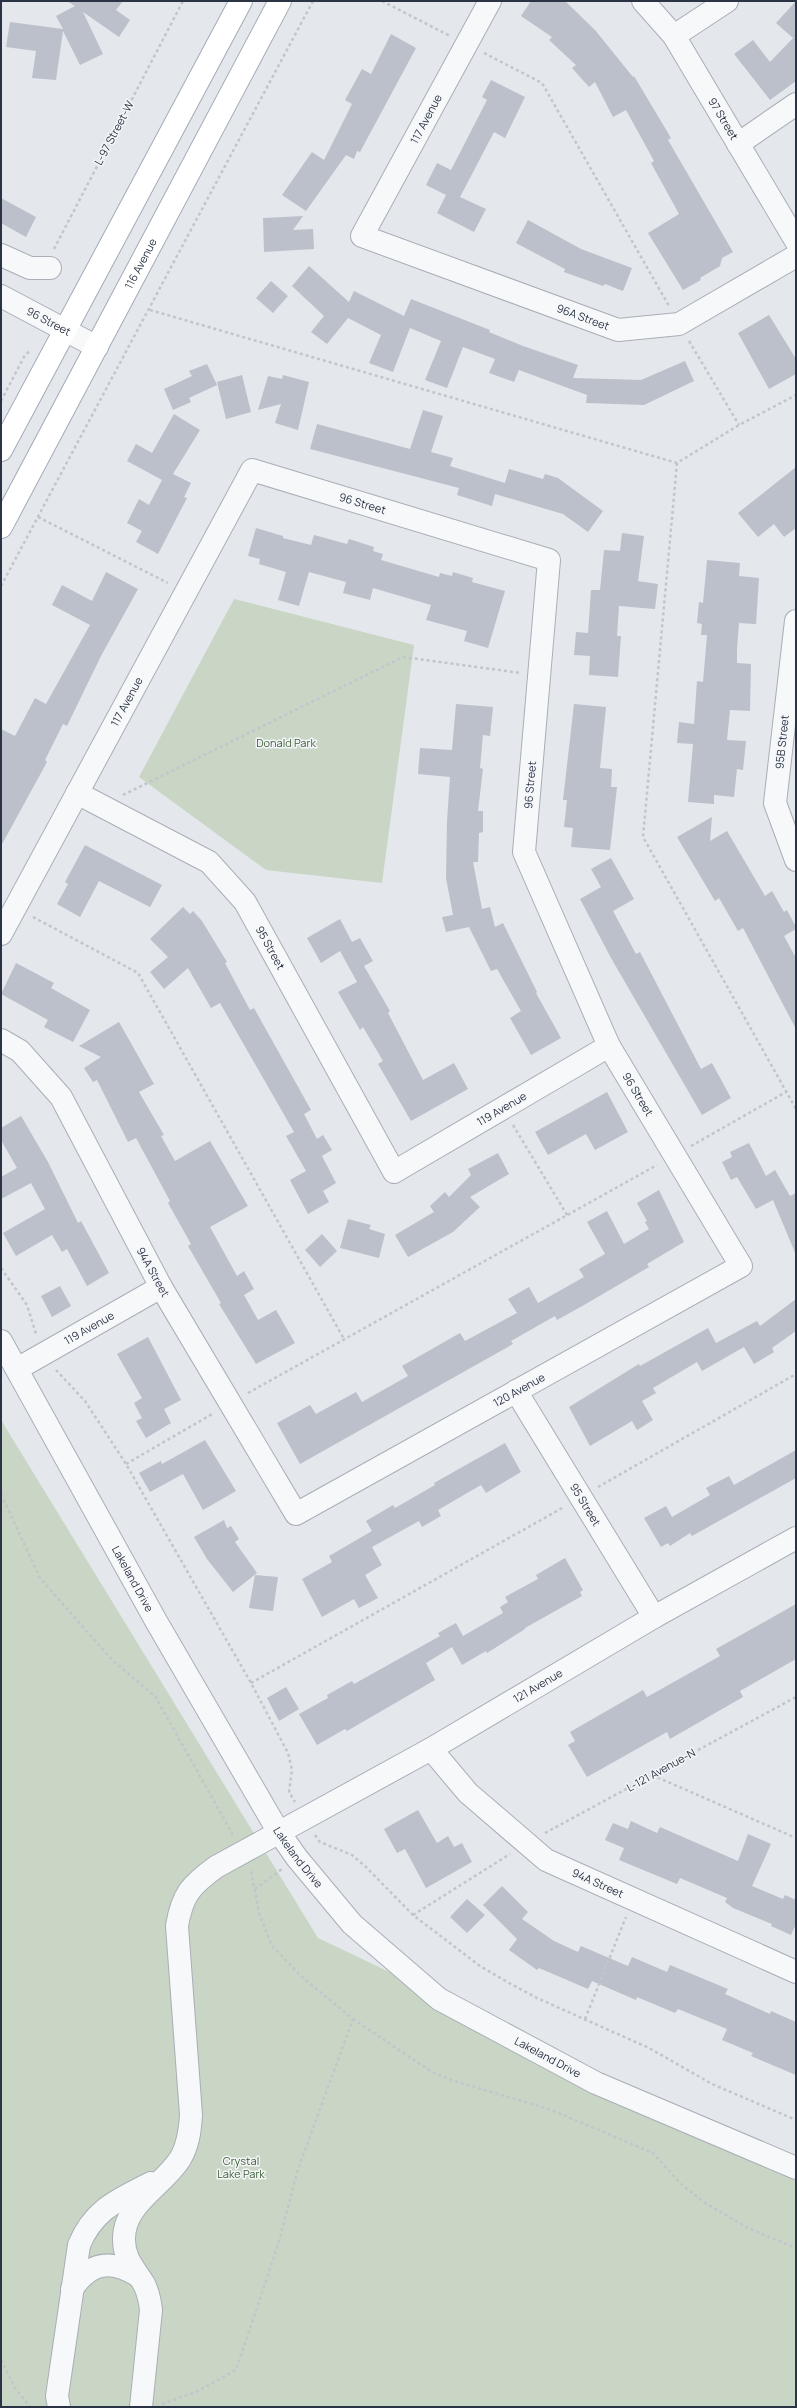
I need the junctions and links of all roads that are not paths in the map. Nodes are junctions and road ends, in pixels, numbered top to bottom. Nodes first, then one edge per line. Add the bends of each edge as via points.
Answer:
1 (241, 1) edge
2 (280, 1) edge
3 (490, 1) edge
4 (643, 1) edge
5 (726, 1) edge
6 (674, 36) junction
7 (796, 104) edge
8 (738, 144) junction
9 (362, 236) joint
10 (796, 241) edge
11 (1, 255) edge
12 (796, 256) edge
13 (50, 268) road end
14 (1, 296) edge
15 (64, 330) junction
16 (97, 347) junction
17 (1, 450) edge
18 (252, 470) joint
19 (1, 527) edge
20 (796, 621) edge
21 (77, 793) junction
22 (796, 860) edge
23 (1, 934) edge
24 (1, 1040) edge
25 (609, 1046) junction
26 (394, 1172) joint
27 (741, 1266) joint
28 (161, 1287) junction
29 (1, 1341) edge
30 (16, 1369) junction
31 (516, 1391) junction
32 (296, 1514) joint
33 (796, 1538) edge
34 (654, 1617) junction
35 (431, 1749) junction
36 (278, 1831) junction
37 (796, 1972) edge
38 (796, 2168) edge
39 (168, 2174) junction
40 (137, 2275) junction
41 (72, 2289) junction
42 (59, 2407) edge
43 (141, 2407) edge

1 - 15 main road
2 - 16 main road, 116 Avenue
3 - 9 street, 117 Avenue
4 - 6 street, 97 Street
5 - 6 street
6 - 8 street, 97 Street
7 - 8 street
8 - 10 street, 97 Street
9 - 12 street, 96A Street via 618,330 679,324
11 - 13 street via 30,268
14 - 15 street, 96 Street
15 - 16 street, 96 Street
15 - 17 main road
16 - 19 main road, 116 Avenue
18 - 21 street, 117 Avenue
18 - 25 street, 96 Street via 548,560 524,852
20 - 22 street, 95B Street via 775,804
21 - 23 street, 117 Avenue
21 - 26 street, 95 Street via 209,862 245,902
24 - 28 street, 94A Street via 20,1051 61,1097
25 - 26 street, 119 Avenue
25 - 27 street, 96 Street
27 - 31 street, 120 Avenue
28 - 30 street, 119 Avenue
28 - 32 street, 94A Street
29 - 30 street, Lakeland Drive
30 - 36 street, Lakeland Drive via 156,1621
31 - 32 street, 120 Avenue
31 - 34 street, 95 Street
33 - 34 street, 121 Avenue
34 - 35 street, 121 Avenue
35 - 36 street, 121 Avenue
35 - 37 street, 94A Street via 468,1793 546,1860
36 - 38 street, Lakeland Drive via 352,1924 439,1999 596,2083
36 - 39 street, 121 Avenue via 195,1882 186,1894 180,1909 177,1944 191,2115 186,2148
39 - 40 street, 121 Avenue via 137,2205 126,2224 124,2251
39 - 41 street via 115,2201 92,2221 79,2245
40 - 41 street via 121,2266 108,2265 84,2274
40 - 43 street, 121 Avenue via 149,2296 152,2310
41 - 42 street via 57,2396

